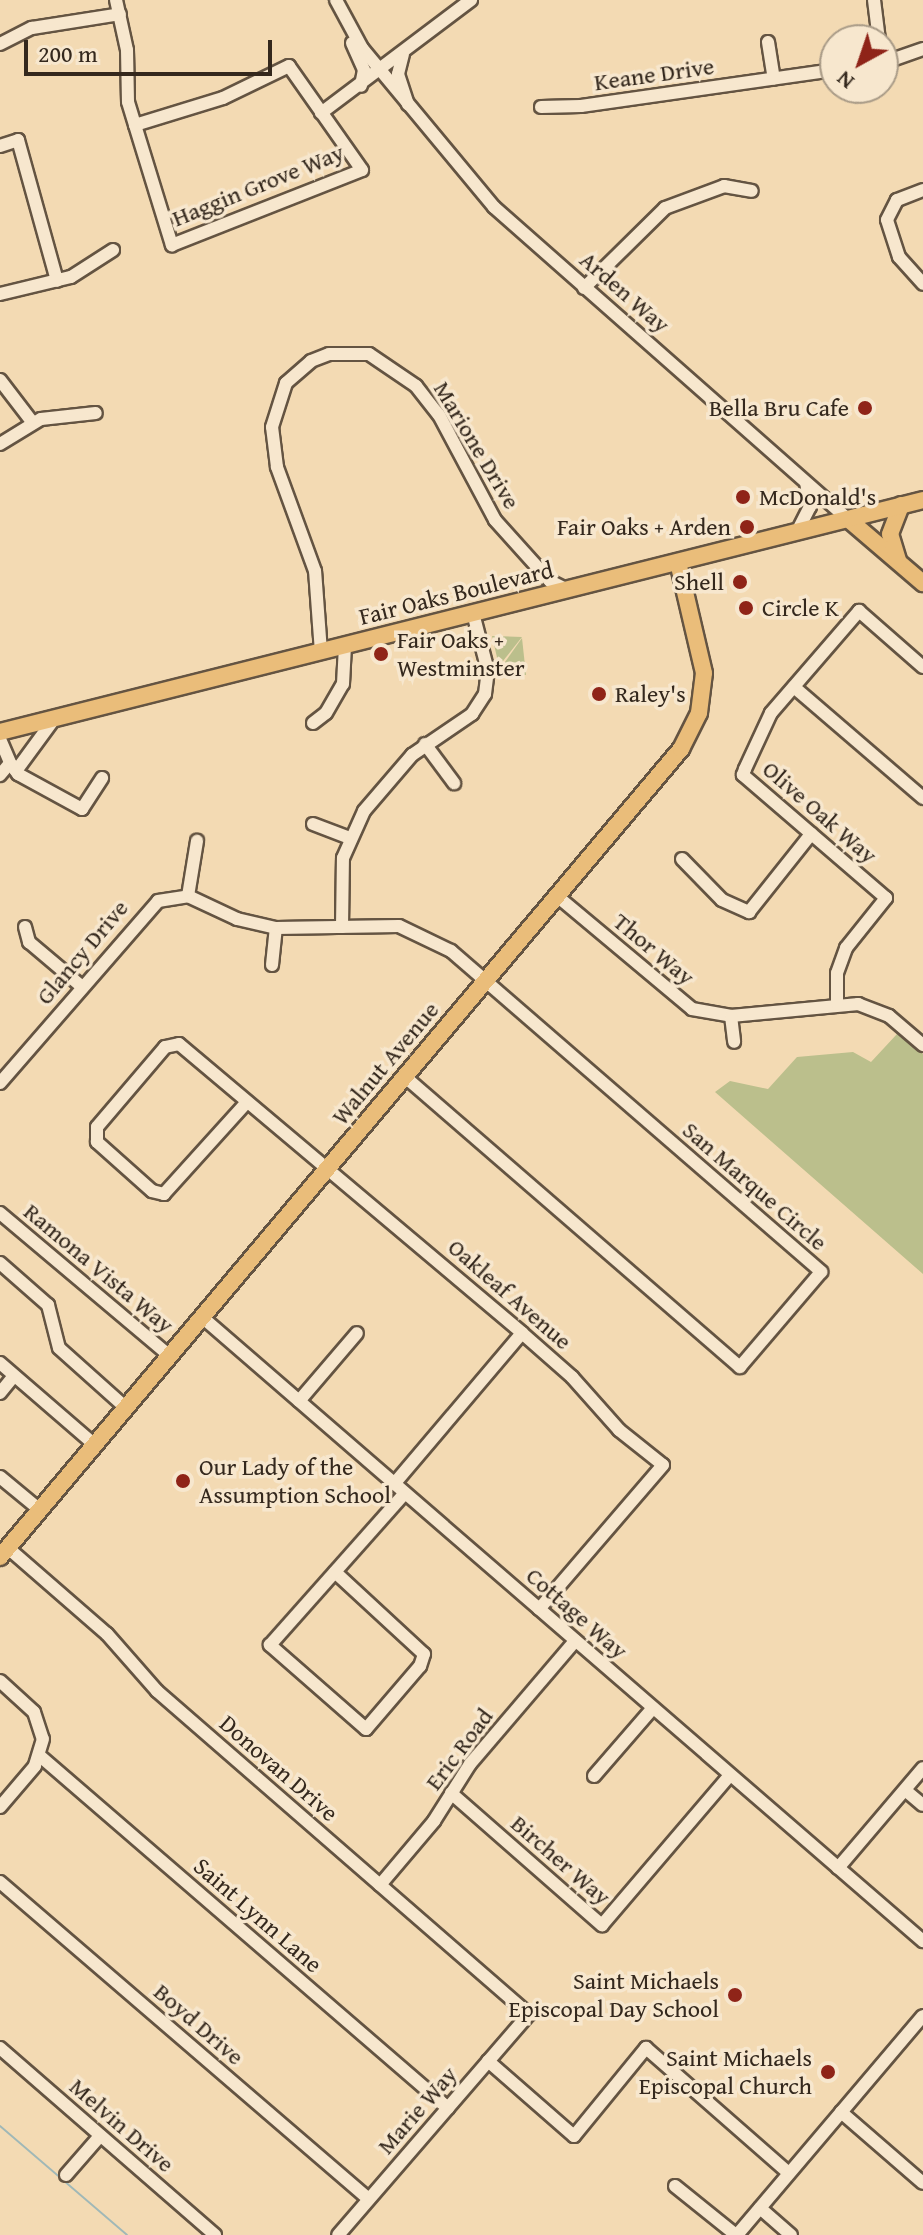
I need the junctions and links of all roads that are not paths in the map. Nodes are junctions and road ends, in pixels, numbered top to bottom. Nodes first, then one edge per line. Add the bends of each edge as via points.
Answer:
1 (116, 0) edge
2 (336, 0) edge
3 (471, 0) edge
4 (874, 0) edge
5 (120, 14) junction
6 (347, 24) junction
7 (877, 24) edge
8 (768, 42) dead end
9 (0, 44) edge
10 (923, 49) edge
11 (404, 52) junction
12 (899, 57) edge
13 (380, 71) junction
14 (819, 72) edge
15 (774, 79) junction
16 (361, 86) junction
17 (409, 107) junction
18 (541, 107) dead end
19 (321, 113) junction
20 (135, 125) junction
21 (0, 146) edge
22 (923, 190) edge
23 (752, 191) dead end
24 (113, 250) dead end
25 (57, 281) junction
26 (923, 284) edge
27 (584, 288) junction
28 (0, 294) edge
29 (0, 380) edge
30 (96, 413) dead end
31 (33, 423) junction
32 (0, 444) edge
33 (804, 480) junction
34 (923, 500) edge
35 (901, 505) junction
36 (848, 519) junction
37 (797, 532) junction
38 (678, 562) junction
39 (899, 562) junction
40 (923, 583) edge
41 (568, 590) junction
42 (473, 613) junction
43 (345, 646) junction
44 (321, 652) junction
45 (923, 667) edge
46 (794, 687) junction
47 (54, 719) junction
48 (313, 723) dead end
49 (0, 732) edge
50 (0, 739) edge
51 (425, 744) junction
52 (13, 767) junction
53 (0, 775) edge
54 (102, 778) dead end
55 (454, 783) dead end
56 (923, 798) edge
57 (313, 824) dead end
58 (811, 834) junction
59 (349, 838) junction
60 (197, 841) dead end
61 (682, 859) dead end
62 (188, 896) junction
63 (557, 896) junction
64 (25, 927) dead end
65 (342, 927) junction
66 (276, 928) junction
67 (272, 965) dead end
68 (487, 980) junction
69 (81, 986) junction
70 (837, 1003) junction
71 (731, 1016) junction
72 (734, 1042) dead end
73 (923, 1045) edge
74 (2, 1076) edge
75 (405, 1077) junction
76 (247, 1102) junction
77 (328, 1169) junction
78 (0, 1213) edge
79 (0, 1263) edge
80 (202, 1317) junction
81 (357, 1333) dead end
82 (522, 1333) junction
83 (170, 1356) junction
84 (0, 1363) edge
85 (14, 1376) junction
86 (0, 1393) edge
87 (299, 1401) junction
88 (126, 1408) junction
89 (95, 1445) junction
90 (0, 1477) edge
91 (394, 1484) junction
92 (405, 1493) junction
93 (40, 1510) junction
94 (4, 1553) edge
95 (335, 1572) junction
96 (539, 1609) junction
97 (575, 1641) junction
98 (0, 1681) edge
99 (653, 1708) junction
100 (40, 1756) junction
101 (923, 1768) edge
102 (730, 1775) junction
103 (594, 1776) dead end
104 (905, 1790) junction
105 (451, 1793) junction
106 (923, 1805) edge
107 (0, 1807) edge
108 (838, 1868) junction
109 (0, 1882) edge
110 (380, 1885) junction
111 (923, 1941) edge
112 (529, 2014) joint
113 (923, 2016) edge
114 (0, 2048) edge
115 (488, 2061) junction
116 (448, 2108) junction
117 (841, 2112) junction
118 (100, 2136) junction
119 (789, 2173) junction
120 (66, 2175) dead end
121 (923, 2183) edge
122 (675, 2186) dead end
123 (369, 2199) junction
124 (760, 2208) junction
125 (215, 2235) edge
126 (338, 2235) edge
127 (736, 2235) edge
128 (791, 2235) edge

1 - 5 street
2 - 6 street, Arden Way
3 - 11 street
4 - 7 street
5 - 9 street via 32,28
5 - 20 street
6 - 13 street, Arden Way
6 - 16 street via 364,70
8 - 15 street
10 - 12 street
11 - 13 street
11 - 17 street via 398,74
13 - 16 street
13 - 17 street, Arden Way
14 - 15 street, Keane Drive
15 - 18 street, Keane Drive
16 - 19 street
17 - 27 street, Arden Way via 474,188
19 - 20 street, Haggin Grove Way via 289,66 223,98
19 - 20 street, Haggin Grove Way via 362,170 172,245
21 - 25 street via 18,140
22 - 26 street via 897,200 887,220 899,257
23 - 27 street via 724,186 665,208
24 - 25 street via 82,272
25 - 28 street
27 - 33 street, Arden Way
29 - 31 street
30 - 31 street via 51,416
31 - 32 street
33 - 36 street, Arden Way
33 - 37 street via 810,507
34 - 35 main road, Fair Oaks Boulevard
35 - 36 main road, Fair Oaks Boulevard
35 - 39 main road via 890,534
36 - 37 main road, Fair Oaks Boulevard
36 - 39 main road, Arden Way
37 - 38 main road, Fair Oaks Boulevard
38 - 41 main road, Fair Oaks Boulevard
38 - 63 main road, Walnut Avenue via 703,659 702,700 694,726 677,755
39 - 40 main road, Arden Way
41 - 42 main road, Fair Oaks Boulevard
41 - 44 street, Marione Drive via 550,581 495,520 439,415 416,386 393,365 369,354 329,354 311,361 286,383 272,427 277,467 315,571
42 - 43 main road, Fair Oaks Boulevard
42 - 51 street via 488,671 485,694 472,714
43 - 44 main road, Fair Oaks Boulevard
43 - 48 street via 343,684 326,713
44 - 47 main road, Fair Oaks Boulevard
45 - 46 street, Olive Oak Way via 859,611
46 - 56 street
46 - 58 street, Olive Oak Way via 763,726 743,775
47 - 49 main road, Fair Oaks Boulevard
47 - 52 street
50 - 52 street
51 - 55 street
51 - 59 street via 374,796
52 - 53 street
52 - 54 street via 82,809
57 - 59 street
58 - 61 street via 753,908 743,913 692,874
58 - 70 street, Olive Oak Way via 886,898 846,948 837,973
59 - 65 street via 341,871
60 - 62 street
62 - 66 street via 237,919
62 - 69 street, Glancy Drive via 170,896 147,908
63 - 68 main road, Walnut Avenue
63 - 71 street, Thor Way via 681,1002 705,1014
64 - 69 street via 29,942
65 - 66 street
65 - 68 street via 391,925 423,933
66 - 67 street
68 - 75 main road, Walnut Avenue
68 - 75 street, San Marque Circle via 821,1272 811,1284 740,1367
69 - 74 street, Glancy Drive
70 - 71 street, Thor Way
70 - 73 street, Thor Way via 874,1008
71 - 72 street
75 - 77 main road, Walnut Avenue
76 - 76 street, Oakleaf Avenue via 174,1044 165,1047 96,1133 100,1147 152,1191 164,1194 174,1189
76 - 77 street, Oakleaf Avenue
77 - 80 main road, Walnut Avenue
77 - 82 street, Oakleaf Avenue
78 - 83 street, Ramona Vista Way
79 - 88 street via 48,1305 59,1348
80 - 83 main road, Walnut Avenue
80 - 87 street, Cottage Way
81 - 87 street
82 - 91 street
82 - 96 street, Oakleaf Avenue via 572,1377 610,1423 663,1465
83 - 88 main road, Walnut Avenue
84 - 85 street
85 - 86 street
85 - 89 street
87 - 91 street, Cottage Way
88 - 89 main road, Walnut Avenue
89 - 93 main road, Walnut Avenue
90 - 93 street
91 - 92 street, Cottage Way
92 - 95 street
92 - 96 street, Cottage Way
93 - 94 main road, Walnut Avenue
94 - 110 street, Donovan Drive via 107,1634 157,1691
95 - 95 street via 424,1654 420,1666 366,1729 270,1645
96 - 97 street, Cottage Way
97 - 99 street, Cottage Way
97 - 105 street, Eric Road
98 - 100 street via 38,1717 43,1734
99 - 102 street, Cottage Way
99 - 103 street
100 - 107 street
100 - 116 street, Saint Lynn Lane
101 - 104 street
102 - 105 street, Bircher Way via 602,1925
102 - 108 street, Cottage Way
104 - 106 street
104 - 108 street
105 - 110 street, Eric Road
108 - 111 street, Cottage Way
109 - 123 street, Boyd Drive
110 - 112 street, Donovan Drive
112 - 115 street, Marie Way
113 - 117 street
114 - 118 street, Melvin Drive
115 - 116 street, Marie Way
115 - 119 street via 574,2136 646,2048
116 - 123 street, Marie Way
117 - 119 street
117 - 121 street
118 - 120 street
118 - 125 street, Melvin Drive
119 - 124 street
122 - 127 street
123 - 126 street, Marie Way
124 - 127 street
124 - 128 street

